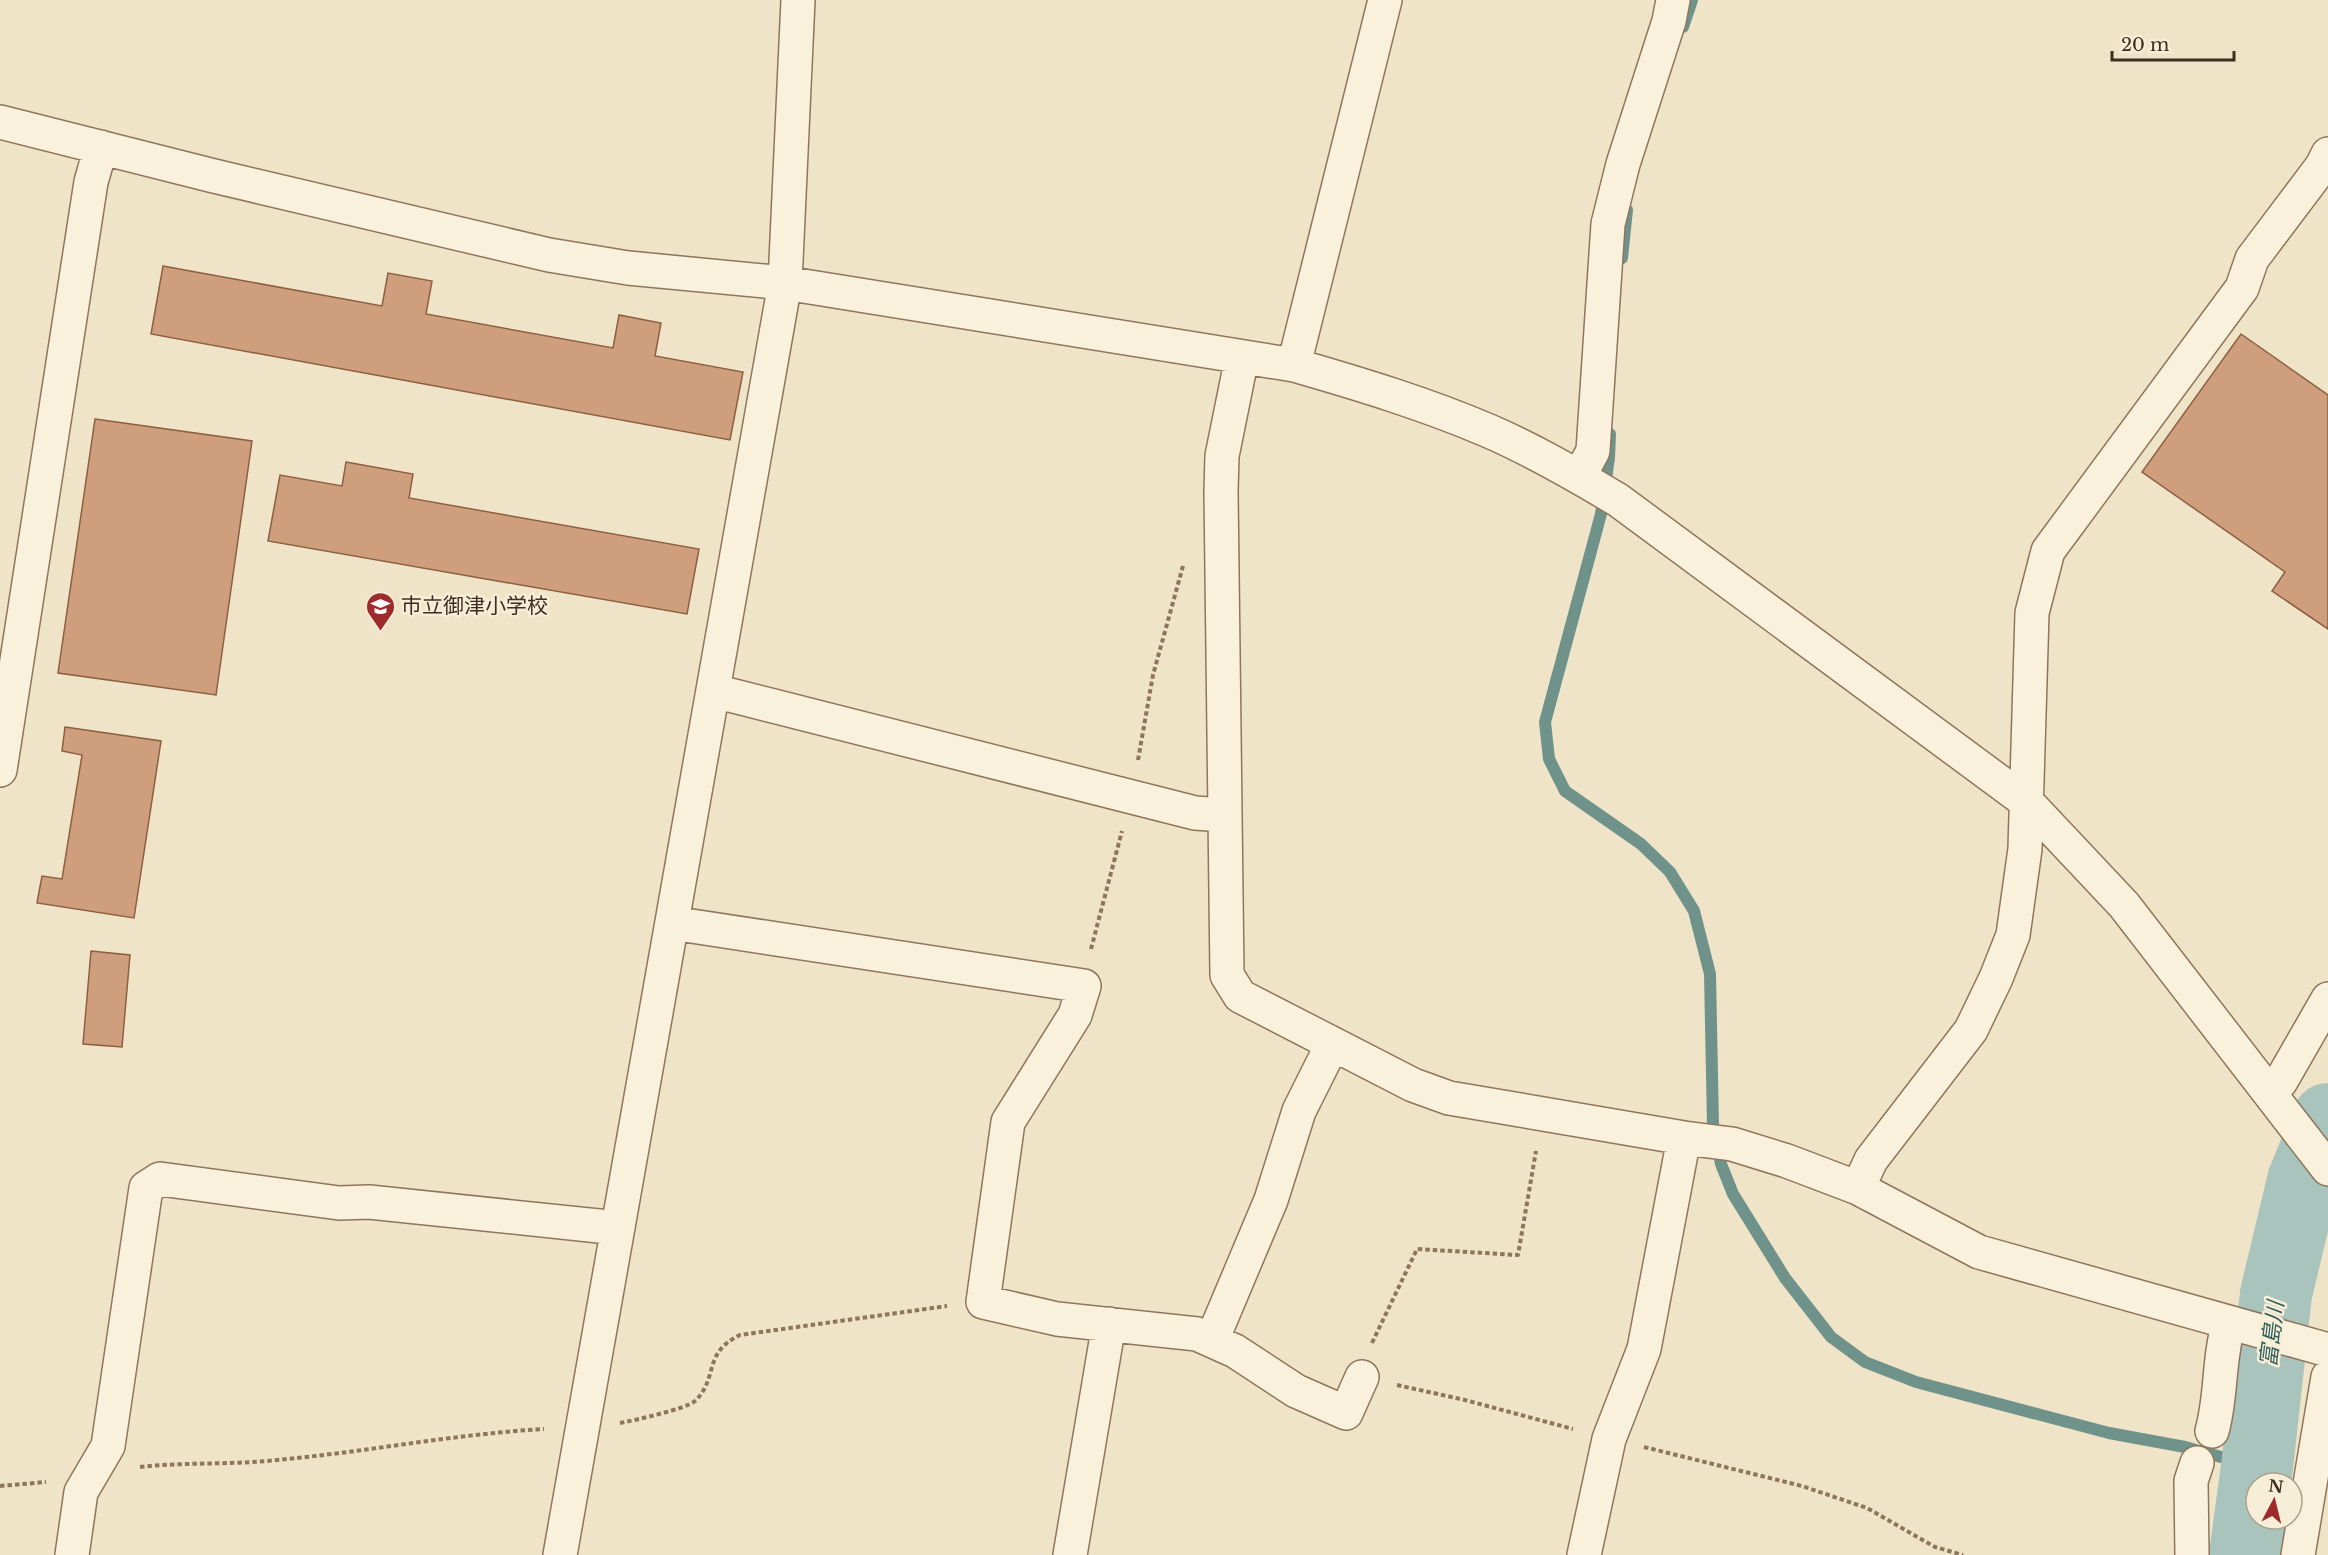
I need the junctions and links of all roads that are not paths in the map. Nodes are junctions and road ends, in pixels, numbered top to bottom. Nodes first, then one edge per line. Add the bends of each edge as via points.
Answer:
1 (798, 0) edge
2 (1385, 0) edge
3 (1673, 0) edge
4 (0, 122) edge
5 (101, 147) junction
6 (2328, 154) edge
7 (785, 283) junction
8 (1242, 357) junction
9 (1294, 365) junction
10 (1579, 477) junction
11 (713, 693) junction
12 (0, 770) edge
13 (2028, 803) junction
14 (1224, 814) junction
15 (672, 923) junction
16 (2328, 999) edge
17 (1332, 1045) junction
18 (2278, 1105) junction
19 (1684, 1138) junction
20 (2328, 1169) edge
21 (1858, 1188) junction
22 (618, 1228) junction
23 (1109, 1324) junction
24 (2234, 1325) junction
25 (1212, 1340) junction
26 (2321, 1348) edge
27 (1362, 1377) road end
28 (2328, 1377) edge
29 (2212, 1431) dead end
30 (2197, 1463) dead end
31 (72, 1555) edge
32 (560, 1555) edge
33 (1070, 1555) edge
34 (1584, 1555) edge
35 (2192, 1555) edge
36 (2298, 1555) edge

1 - 7 street
2 - 9 street
3 - 10 street via 1608,224 1593,451
4 - 5 street
5 - 7 street via 549,255 628,268
5 - 12 street via 92,182
6 - 13 street via 2252,259 2242,288 2048,551 2032,613
7 - 8 street
7 - 11 street
8 - 9 street
8 - 14 street via 1222,456
9 - 10 street via 1371,387 1490,431
10 - 13 street via 1617,500
11 - 14 street via 1195,813
11 - 15 street
13 - 18 street via 2124,905
13 - 21 street via 2013,935 1996,978 1971,1030 1871,1160
14 - 17 street via 1227,975 1240,996
15 - 22 street
15 - 23 street via 1084,986 1075,1015 1008,1122 983,1302 1057,1319
16 - 18 street via 2281,1081
17 - 19 street via 1413,1085 1449,1098
17 - 25 street via 1299,1111 1271,1200
18 - 20 street
19 - 21 street via 1732,1144
19 - 34 street via 1644,1350 1609,1439
21 - 24 street via 1979,1251
22 - 31 street via 369,1202 339,1203 160,1179 146,1188 108,1446 81,1492
22 - 32 street
23 - 25 street via 1197,1334
23 - 33 street
24 - 26 street
24 - 29 street via 2223,1342 2218,1411
25 - 27 street via 1296,1391 1346,1413
28 - 36 street
30 - 35 street via 2191,1481

